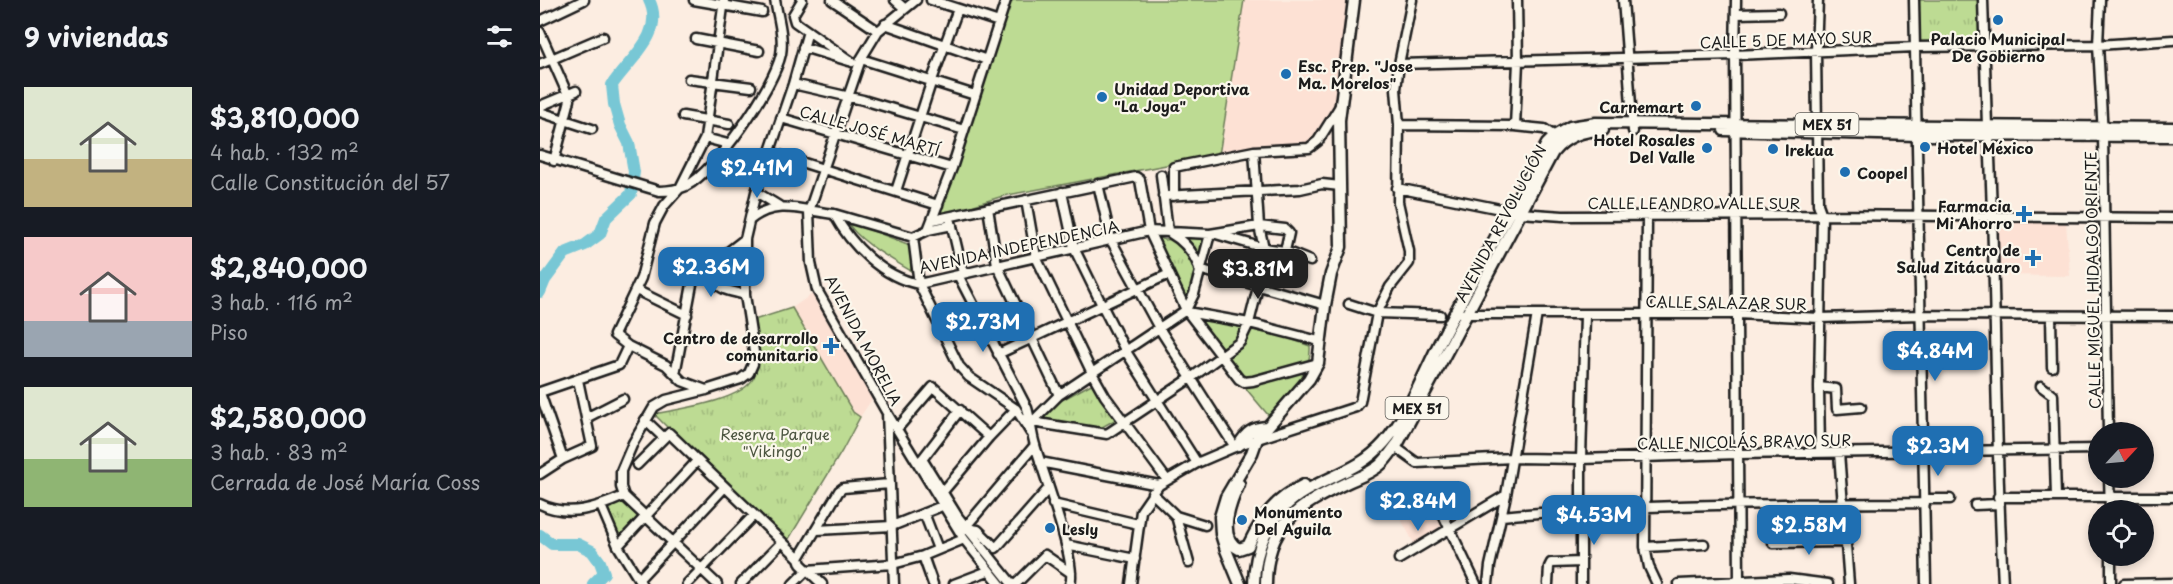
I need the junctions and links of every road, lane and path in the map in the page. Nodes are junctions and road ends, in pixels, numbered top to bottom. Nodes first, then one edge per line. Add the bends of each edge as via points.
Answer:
1 (584, 0) edge
2 (694, 0) edge
3 (776, 0) edge
4 (802, 0) edge
5 (832, 0) edge
6 (895, 0) edge
7 (916, 0) edge
8 (931, 0) edge
9 (1006, 0) edge
10 (1354, 0) edge
11 (1412, 0) edge
12 (1517, 0) edge
13 (1623, 0) edge
14 (1736, 0) edge
15 (1818, 0) edge
16 (1914, 0) edge
17 (1983, 0) edge
18 (2100, 0) edge
19 (723, 3) edge
20 (904, 8) junction
21 (958, 9) junction
22 (762, 12) dead end
23 (1779, 13) dead end
24 (1737, 14) junction
25 (540, 21) edge
26 (999, 22) junction
27 (885, 24) junction
28 (808, 31) junction
29 (878, 31) junction
30 (540, 32) edge
31 (603, 37) dead end
32 (696, 39) dead end
33 (2173, 40) edge
34 (718, 43) junction
35 (945, 45) junction
36 (2098, 45) junction
37 (1984, 46) junction
38 (803, 47) junction
39 (1915, 47) junction
40 (759, 51) dead end
41 (1816, 51) junction
42 (1735, 55) junction
43 (1627, 58) junction
44 (552, 59) junction
45 (987, 60) junction
46 (857, 62) junction
47 (1518, 62) junction
48 (540, 64) edge
49 (1399, 64) junction
50 (689, 79) dead end
51 (932, 80) junction
52 (712, 82) junction
53 (793, 84) junction
54 (751, 87) dead end
55 (572, 93) junction
56 (975, 95) junction
57 (848, 96) junction
58 (540, 106) edge
59 (1341, 106) junction
60 (540, 112) edge
61 (683, 116) dead end
62 (920, 117) junction
63 (781, 118) junction
64 (708, 120) junction
65 (566, 121) junction
66 (729, 124) dead end
67 (1399, 125) junction
68 (1515, 126) junction
69 (1632, 127) junction
70 (1736, 127) junction
71 (1817, 128) junction
72 (2173, 128) edge
73 (592, 129) dead end
74 (964, 130) junction
75 (1988, 130) junction
76 (1917, 131) junction
77 (2103, 131) junction
78 (834, 134) junction
79 (2173, 136) edge
80 (705, 138) junction
81 (1559, 139) junction
82 (728, 144) junction
83 (1254, 151) junction
84 (769, 152) junction
85 (908, 154) junction
86 (540, 155) edge
87 (554, 161) junction
88 (952, 168) junction
89 (824, 170) junction
90 (1161, 175) dead end
91 (1098, 184) junction
92 (1340, 186) junction
93 (680, 188) junction
94 (1397, 188) junction
95 (896, 191) junction
96 (1256, 191) junction
97 (756, 192) junction
98 (1062, 192) junction
99 (1163, 196) junction
100 (1174, 196) junction
101 (1026, 200) junction
102 (779, 206) junction
103 (938, 206) junction
104 (988, 208) junction
105 (810, 212) junction
106 (1515, 212) junction
107 (834, 214) junction
108 (1647, 215) junction
109 (1737, 215) junction
110 (1822, 215) junction
111 (1993, 216) junction
112 (1918, 217) junction
113 (2173, 218) edge
114 (2104, 219) junction
115 (750, 220) junction
116 (933, 220) junction
117 (951, 221) junction
118 (1259, 226) junction
119 (928, 230) junction
120 (1149, 231) junction
121 (1168, 231) junction
122 (1211, 233) junction
123 (913, 237) junction
124 (745, 239) junction
125 (1111, 240) junction
126 (1074, 248) junction
127 (1264, 248) junction
128 (1285, 250) junction
129 (1036, 257) junction
130 (1310, 261) dead end
131 (710, 266) junction
132 (998, 266) junction
133 (1200, 269) junction
134 (960, 274) junction
135 (1169, 274) junction
136 (919, 284) junction
137 (1258, 286) junction
138 (1137, 289) junction
139 (636, 290) junction
140 (745, 295) junction
141 (1349, 304) dead end
142 (1102, 305) junction
143 (1325, 305) junction
144 (1187, 311) junction
145 (1377, 313) junction
146 (1455, 314) junction
147 (1468, 314) junction
148 (1537, 314) junction
149 (1645, 314) junction
150 (1738, 314) junction
151 (687, 315) junction
152 (1440, 315) dead end
153 (1585, 315) junction
154 (1920, 315) junction
155 (1996, 315) junction
156 (2051, 316) junction
157 (2173, 316) edge
158 (2106, 317) junction
159 (1820, 318) junction
160 (1068, 322) junction
161 (1249, 323) junction
162 (1158, 328) junction
163 (1032, 338) junction
164 (1319, 341) junction
165 (628, 346) junction
166 (1125, 350) junction
167 (998, 354) junction
168 (1220, 356) junction
169 (1318, 363) junction
170 (2052, 367) dead end
171 (1092, 373) junction
172 (675, 375) junction
173 (1191, 378) junction
174 (578, 380) junction
175 (2041, 386) dead end
176 (1819, 387) junction
177 (706, 390) junction
178 (540, 392) edge
179 (1059, 395) junction
180 (622, 399) dead end
181 (1156, 401) junction
182 (1861, 407) dead end
183 (1016, 409) junction
184 (960, 410) junction
185 (887, 413) junction
186 (586, 417) junction
187 (645, 420) junction
188 (1032, 422) junction
189 (1126, 422) junction
190 (2108, 422) edge
191 (1266, 427) junction
192 (897, 429) junction
193 (989, 437) junction
194 (664, 438) junction
195 (1257, 439) junction
196 (1034, 441) junction
197 (1237, 446) junction
198 (1395, 447) junction
199 (2054, 449) junction
200 (2088, 449) edge
201 (1996, 450) junction
202 (1924, 451) junction
203 (1820, 452) junction
204 (1252, 453) junction
205 (1839, 453) junction
206 (1737, 454) junction
207 (1370, 456) junction
208 (1645, 457) junction
209 (1512, 458) junction
210 (563, 459) junction
211 (1581, 459) junction
212 (697, 461) junction
213 (920, 461) junction
214 (1040, 462) junction
215 (1197, 463) junction
216 (638, 465) dead end
217 (540, 474) edge
218 (1167, 480) junction
219 (889, 484) junction
220 (1159, 485) junction
221 (724, 488) junction
222 (2109, 488) edge
223 (1048, 489) junction
224 (1235, 492) junction
225 (1152, 493) junction
226 (941, 495) junction
227 (1506, 495) junction
228 (624, 496) junction
229 (2109, 496) junction
230 (2056, 497) junction
231 (2173, 497) edge
232 (1435, 498) dead end
233 (1950, 500) dead end
234 (2109, 500) edge
235 (1925, 501) junction
236 (1999, 501) junction
237 (540, 504) edge
238 (1053, 504) junction
239 (1843, 504) junction
240 (1739, 505) junction
241 (1976, 505) dead end
242 (601, 506) junction
243 (942, 506) junction
244 (1646, 506) junction
245 (1581, 508) junction
246 (924, 513) junction
247 (754, 515) junction
248 (1176, 516) junction
249 (1502, 516) junction
250 (645, 517) junction
251 (1138, 524) junction
252 (1205, 525) dead end
253 (892, 526) junction
254 (1450, 527) junction
255 (817, 530) junction
256 (963, 533) junction
257 (782, 542) junction
258 (1845, 542) junction
259 (673, 543) junction
260 (1773, 543) dead end
261 (1704, 544) dead end
262 (1066, 545) junction
263 (618, 546) junction
264 (1646, 547) junction
265 (938, 549) junction
266 (923, 556) junction
267 (799, 558) junction
268 (1135, 559) junction
269 (1399, 559) dead end
270 (1581, 562) junction
271 (1189, 563) dead end
272 (893, 564) junction
273 (2111, 566) edge
274 (701, 569) junction
275 (807, 570) junction
276 (988, 571) junction
277 (1071, 573) junction
278 (1739, 580) junction
279 (1249, 581) edge
280 (640, 582) edge
281 (2173, 583) edge
282 (687, 584) edge
283 (717, 584) edge
284 (741, 584) edge
285 (793, 584) edge
286 (822, 584) edge
287 (894, 584) edge
288 (933, 584) edge
289 (954, 584) edge
290 (1000, 584) edge
291 (1014, 584) edge
292 (1070, 584) edge
293 (1131, 584) edge
294 (1266, 584) edge
295 (1476, 584) edge
296 (1488, 584) edge
297 (1548, 584) edge
298 (1581, 584) edge
299 (1657, 584) edge
300 (1679, 584) edge
301 (1828, 584) edge
302 (1849, 584) edge
303 (1926, 584) edge
304 (2004, 584) edge
305 (2112, 584) edge
306 (2124, 584) edge

1 - 25 street
2 - 19 street
3 - 82 street via 783,37 781,55 748,119
4 - 28 street via 793,19
5 - 29 street
6 - 20 street
7 - 20 street, AVENIDA MORELIA
8 - 21 street
9 - 26 street
10 - 59 main road
11 - 49 street
12 - 47 street
13 - 43 street
14 - 24 street
15 - 41 street
16 - 39 street
17 - 37 street
18 - 36 street, CALLE MIGUEL HIDALGO ORIENTE
19 - 22 street
19 - 34 street
20 - 27 street, AVENIDA MORELIA
21 - 26 street
21 - 35 street
23 - 24 street
24 - 42 street
26 - 45 street
27 - 29 street, AVENIDA MORELIA
27 - 35 street
28 - 38 street
28 - 46 street
29 - 46 street, AVENIDA MORELIA
30 - 44 street
31 - 44 street
32 - 34 street
33 - 36 street, CALLE 5 DE MAYO SUR
34 - 40 street
34 - 52 street
35 - 45 street
35 - 51 street
36 - 37 street, CALLE 5 DE MAYO SUR
36 - 77 street, CALLE MIGUEL HIDALGO ORIENTE
37 - 39 street, CALLE 5 DE MAYO SUR
37 - 75 street
38 - 46 street
38 - 53 street
39 - 41 street, CALLE 5 DE MAYO SUR
39 - 76 street
41 - 42 street, CALLE 5 DE MAYO SUR
41 - 71 street
42 - 43 street, CALLE 5 DE MAYO SUR
42 - 70 street
43 - 47 street, CALLE 5 DE MAYO SUR
43 - 69 street
44 - 48 street
44 - 55 street
45 - 56 street
46 - 51 street
46 - 57 street, AVENIDA MORELIA
47 - 49 street, CALLE 5 DE MAYO SUR
47 - 68 street
49 - 67 street
50 - 52 street
51 - 56 street
51 - 62 street
52 - 54 street
52 - 64 street
53 - 57 street
53 - 63 street
55 - 58 street
55 - 65 street
56 - 74 street
57 - 62 street
57 - 78 street, AVENIDA MORELIA
59 - 83 street via 1313,146
59 - 92 main road
60 - 65 street
61 - 64 street
62 - 74 street
62 - 85 street
63 - 78 street, CALLE JOSÉ MARTÍ
63 - 84 street
64 - 66 street
64 - 80 street
65 - 73 street
65 - 87 street
67 - 68 street
67 - 94 street
68 - 81 street via 1544,129
69 - 70 main road, AVENIDA REVOLUCIÓN / MEX 51
69 - 81 main road, AVENIDA REVOLUCIÓN / MEX 51 via 1586,131
70 - 71 main road, AVENIDA REVOLUCIÓN / MEX 51
70 - 109 street
71 - 76 main road, AVENIDA REVOLUCIÓN / MEX 51
71 - 110 street via 1818,204
72 - 77 main road, MEX 51
74 - 88 street
75 - 76 main road, AVENIDA REVOLUCIÓN / MEX 51
75 - 77 main road, MEX 51
75 - 111 street
76 - 112 street
77 - 79 main road, MEX 51
77 - 114 street, CALLE MIGUEL HIDALGO ORIENTE
78 - 85 street, CALLE JOSÉ MARTÍ
78 - 89 street, AVENIDA MORELIA
80 - 82 street
80 - 93 street
81 - 106 main road, AVENIDA REVOLUCIÓN / MEX 51
82 - 93 street via 706,170
83 - 96 street
83 - 100 street via 1174,167
84 - 89 street
84 - 97 street
85 - 88 street, CALLE JOSÉ MARTÍ
85 - 95 street
86 - 87 street
87 - 93 street via 647,188
88 - 103 street
89 - 95 street
89 - 105 street, AVENIDA MORELIA
90 - 99 street
91 - 98 street
91 - 120 street via 1136,177 1140,180
91 - 125 street
92 - 96 street via 1322,184
92 - 143 main road via 1341,247
93 - 139 street via 655,223
94 - 106 street, CALLE LEANDRO VALLE SUR
94 - 145 street via 1409,263 1390,286
95 - 103 street
96 - 100 street
96 - 118 street
97 - 102 street
97 - 115 street
98 - 101 street
98 - 126 street
99 - 100 street
99 - 121 street
101 - 104 street
101 - 129 street
102 - 105 street
102 - 115 street
103 - 116 street
104 - 117 street
104 - 132 street
105 - 107 street
105 - 185 street, AVENIDA MORELIA via 811,263 817,290
106 - 108 street, CALLE LEANDRO VALLE SUR
106 - 146 main road, AVENIDA REVOLUCIÓN / MEX 51
106 - 147 main road, AVENIDA REVOLUCIÓN / MEX 51
107 - 123 street
107 - 136 street, AVENIDA INDEPENDENCIA via 856,245 873,260 907,282
108 - 109 street, CALLE LEANDRO VALLE SUR
108 - 149 street
109 - 110 street, CALLE LEANDRO VALLE SUR
109 - 150 street
110 - 112 street, CALLE LEANDRO VALLE SUR
110 - 159 street
111 - 112 street, CALLE LEANDRO VALLE SUR
111 - 114 street, CALLE LEANDRO VALLE SUR
111 - 155 street
112 - 154 street
113 - 114 street, CALLE LEANDRO VALLE SUR
114 - 158 street, CALLE MIGUEL HIDALGO ORIENTE
115 - 124 street
116 - 117 street
116 - 119 street
117 - 119 street
117 - 134 street
118 - 122 street
118 - 127 street
118 - 128 street via 1288,231
119 - 123 street
120 - 121 street, AVENIDA INDEPENDENCIA
120 - 125 street, AVENIDA INDEPENDENCIA
120 - 135 street
121 - 122 street, AVENIDA INDEPENDENCIA
121 - 133 street via 1181,239 1196,257
122 - 127 street
122 - 133 street
123 - 136 street
124 - 131 street
124 - 140 street
125 - 126 street, AVENIDA INDEPENDENCIA
125 - 138 street
126 - 129 street, AVENIDA INDEPENDENCIA
126 - 142 street
127 - 128 street
127 - 137 street
128 - 130 street
129 - 132 street, AVENIDA INDEPENDENCIA
129 - 160 street
131 - 140 street via 715,284
131 - 151 street via 693,279
132 - 134 street, AVENIDA INDEPENDENCIA
132 - 163 street
133 - 137 street
133 - 144 street
134 - 136 street, AVENIDA INDEPENDENCIA
134 - 167 street
135 - 138 street
135 - 144 street
136 - 183 street via 959,366
137 - 143 street
137 - 161 street
138 - 142 street
138 - 162 street
139 - 151 street
139 - 165 street via 614,335
140 - 177 street via 753,364 741,379
141 - 145 street
142 - 160 street
142 - 166 street
143 - 164 main road
144 - 161 street
144 - 162 street
144 - 168 street
145 - 152 street
145 - 195 street via 1358,405
146 - 147 street, CALLE SALAZAR SUR
146 - 207 main road, AVENIDA REVOLUCIÓN / MEX 51 via 1402,417
147 - 148 street, CALLE SALAZAR SUR
147 - 198 main road, AVENIDA REVOLUCIÓN / MEX 51
148 - 153 street, CALLE SALAZAR SUR
148 - 209 street
149 - 150 street, CALLE SALAZAR SUR
149 - 153 street, CALLE SALAZAR SUR
149 - 208 street
150 - 159 street, CALLE SALAZAR SUR
150 - 206 street
151 - 172 street
153 - 211 street
154 - 155 street, CALLE SALAZAR SUR
154 - 159 street, CALLE SALAZAR SUR
154 - 202 street
155 - 156 street, CALLE SALAZAR SUR
155 - 201 street
156 - 158 street, CALLE SALAZAR SUR
156 - 170 street
157 - 158 street, CALLE SALAZAR SUR
158 - 190 street, CALLE MIGUEL HIDALGO ORIENTE
159 - 176 street
160 - 163 street
160 - 171 street
161 - 164 street
161 - 168 street via 1240,342
162 - 166 street
162 - 173 street
163 - 167 street
163 - 179 street
164 - 169 main road
165 - 172 street via 666,365
165 - 174 street via 619,365
166 - 171 street
166 - 181 street
167 - 188 street
168 - 169 street via 1244,382
168 - 173 street
169 - 191 main road via 1310,379
171 - 179 street
171 - 189 street
172 - 177 street
173 - 181 street
173 - 197 street
174 - 178 street
174 - 186 street
175 - 199 street via 2053,395
176 - 182 street via 1836,389 1837,409
176 - 203 street
177 - 187 street via 666,400 654,406
178 - 210 street
179 - 188 street
180 - 186 street
181 - 189 street
181 - 215 street
183 - 193 street
183 - 196 street
184 - 192 street via 933,387
184 - 193 street
184 - 213 street
185 - 192 street, AVENIDA MORELIA
185 - 219 street
186 - 210 street via 592,446
187 - 194 street
187 - 228 street via 621,471
188 - 189 street via 1107,434
188 - 196 street
189 - 218 street
191 - 195 main road
191 - 197 main road via 1254,428
192 - 213 street, AVENIDA MORELIA
193 - 226 street
194 - 212 street via 669,434
194 - 216 street
195 - 197 street
195 - 204 main road
196 - 214 street
196 - 256 street
197 - 215 street
198 - 209 street, CALLE NICOLÁS BRAVO SUR via 1417,463
198 - 294 main road, AVENIDA REVOLUCIÓN / MEX 51 via 1372,471 1293,513 1274,539
199 - 200 street, CALLE NICOLÁS BRAVO SUR
199 - 201 street, CALLE NICOLÁS BRAVO SUR
199 - 230 street
201 - 202 street, CALLE NICOLÁS BRAVO SUR
201 - 236 street
202 - 205 street, CALLE NICOLÁS BRAVO SUR
202 - 235 street
203 - 205 street, CALLE NICOLÁS BRAVO SUR
203 - 206 street, CALLE NICOLÁS BRAVO SUR
204 - 224 main road
204 - 279 main road via 1229,490 1220,517 1226,550
205 - 239 street
206 - 208 street, CALLE NICOLÁS BRAVO SUR
206 - 240 street
207 - 224 main road via 1281,498 1248,546 1239,549 1232,543 1226,520
207 - 279 main road, AVENIDA REVOLUCIÓN / MEX 51 via 1299,495 1276,515 1259,545
208 - 211 street, CALLE NICOLÁS BRAVO SUR
208 - 244 street
209 - 211 street, CALLE NICOLÁS BRAVO SUR
209 - 227 street
210 - 217 street
211 - 245 street
212 - 221 street
212 - 250 street
213 - 226 street, AVENIDA MORELIA
214 - 220 street
214 - 223 street
215 - 218 street
218 - 220 street
219 - 253 street
219 - 255 street via 843,488
220 - 225 street
221 - 247 street
221 - 259 street
222 - 229 street
223 - 238 street
223 - 256 street via 996,548 978,530
224 - 279 main road via 1226,508 1226,542
225 - 248 street
225 - 251 street
226 - 243 street
226 - 256 street
227 - 249 street
227 - 254 street
228 - 242 street
228 - 250 street
229 - 230 street
229 - 231 street
229 - 234 street
230 - 236 street
232 - 254 street
233 - 235 street
235 - 239 street
235 - 303 street
236 - 241 street
236 - 304 street
237 - 242 street via 568,511
238 - 251 street
238 - 262 street
239 - 240 street
239 - 258 street
240 - 244 street
240 - 278 street
242 - 263 street
243 - 246 street
243 - 256 street
244 - 245 street
244 - 264 street
245 - 249 street
245 - 270 street
246 - 253 street
246 - 265 street
247 - 257 street
247 - 274 street
248 - 252 street
248 - 271 street
249 - 296 street
250 - 259 street
250 - 263 street
251 - 268 street
253 - 255 street
253 - 272 street
254 - 269 street
254 - 295 street
255 - 267 street
256 - 265 street
256 - 276 street
256 - 291 street
257 - 267 street
257 - 284 street
258 - 260 street
258 - 302 street
259 - 274 street
259 - 280 street
261 - 264 street
262 - 268 street
262 - 277 street
263 - 280 street
264 - 299 street
265 - 266 street
266 - 272 street
266 - 288 street
267 - 275 street
268 - 293 street
270 - 297 street via 1551,563
270 - 298 street
272 - 275 street
272 - 287 street
273 - 305 street
274 - 282 street
274 - 283 street
275 - 285 street
275 - 286 street
276 - 289 street
276 - 290 street
277 - 291 street via 1045,555
277 - 292 street
278 - 300 street
278 - 301 street via 1790,579
281 - 306 street

